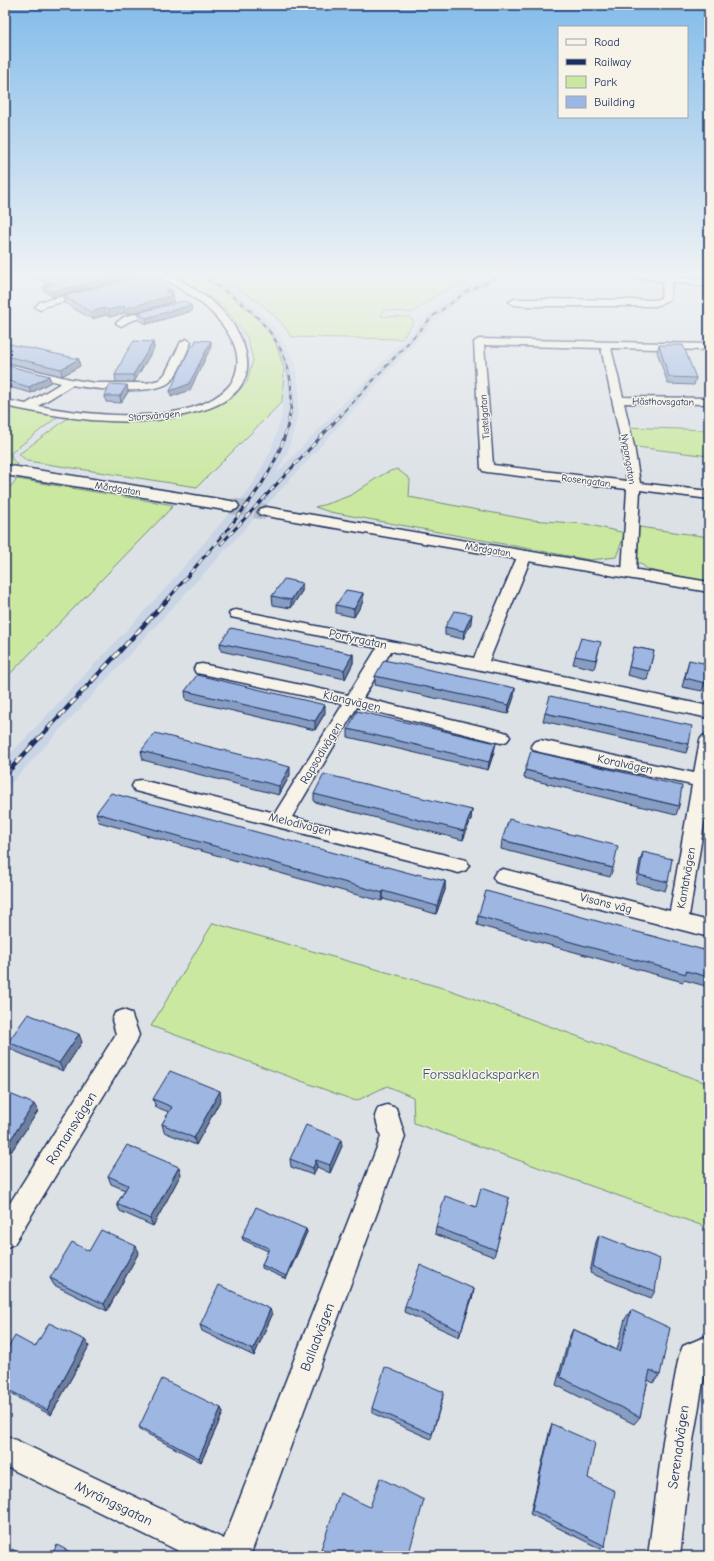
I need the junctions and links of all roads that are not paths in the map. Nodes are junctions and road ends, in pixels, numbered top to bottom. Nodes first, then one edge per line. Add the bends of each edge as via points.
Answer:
1 (185, 345) edge
2 (240, 345) edge
3 (479, 345) edge
4 (569, 345) edge
5 (606, 346) junction
6 (709, 347) edge
7 (5, 366) edge
8 (70, 382) junction
9 (617, 400) junction
10 (709, 401) edge
11 (5, 403) edge
12 (27, 408) junction
13 (487, 468) joint
14 (5, 470) edge
15 (634, 485) junction
16 (709, 496) edge
17 (231, 506) tunnel mouth
18 (266, 512) tunnel mouth
19 (525, 555) junction
20 (628, 573) junction
21 (709, 587) edge
22 (236, 614) dead end
23 (387, 646) junction
24 (480, 664) junction
25 (202, 669) dead end
26 (353, 701) junction
27 (709, 712) edge
28 (501, 737) dead end
29 (709, 740) edge
30 (540, 746) dead end
31 (706, 781) edge
32 (141, 786) dead end
33 (281, 819) junction
34 (459, 865) dead end
35 (503, 877) dead end
36 (678, 921) junction
37 (709, 929) edge
38 (123, 1020) dead end
39 (387, 1116) dead end
40 (5, 1235) edge
41 (709, 1349) edge
42 (5, 1450) edge
43 (224, 1556) edge
44 (234, 1556) edge
45 (664, 1556) edge

1 - 8 street via 170,375 163,382 138,386 95,386
2 - 12 street, Storsvängen via 243,368 237,386 223,398 203,408 157,417 114,418
3 - 13 street, Tistelgatan
4 - 5 street, Tistelgatan
5 - 6 street
5 - 9 street, Nypongatan
7 - 8 street
8 - 12 street
9 - 10 street, Hästhovsgatan
9 - 15 street, Nypongatan
11 - 12 street, Storsvängen
13 - 15 street, Rosengatan
14 - 17 street, Mårdgatan
15 - 16 street, Rosengatan
15 - 20 street, Nypongatan
18 - 19 street, Mårdgatan
19 - 20 street, Mårdgatan
19 - 24 street
20 - 21 street, Mårdgatan
22 - 23 street, Porfyrgatan
23 - 24 street, Porfyrgatan
23 - 26 street, Rapsodivägen
24 - 27 street, Porfyrgatan
25 - 26 street, Klangvägen
26 - 28 street, Klangvägen
26 - 33 street, Rapsodivägen
29 - 31 street, Kantatvägen
30 - 31 street, Koralvägen
31 - 36 street, Kantatvägen
32 - 33 street, Melodivägen
33 - 34 street, Melodivägen
35 - 36 street, Visans väg
36 - 37 street, Visans väg
38 - 40 street, Romansvägen via 128,1035
39 - 44 street, Balladvägen via 393,1137
41 - 45 street, Serenadvägen via 693,1356 678,1441
42 - 43 street, Myrängsgatan

